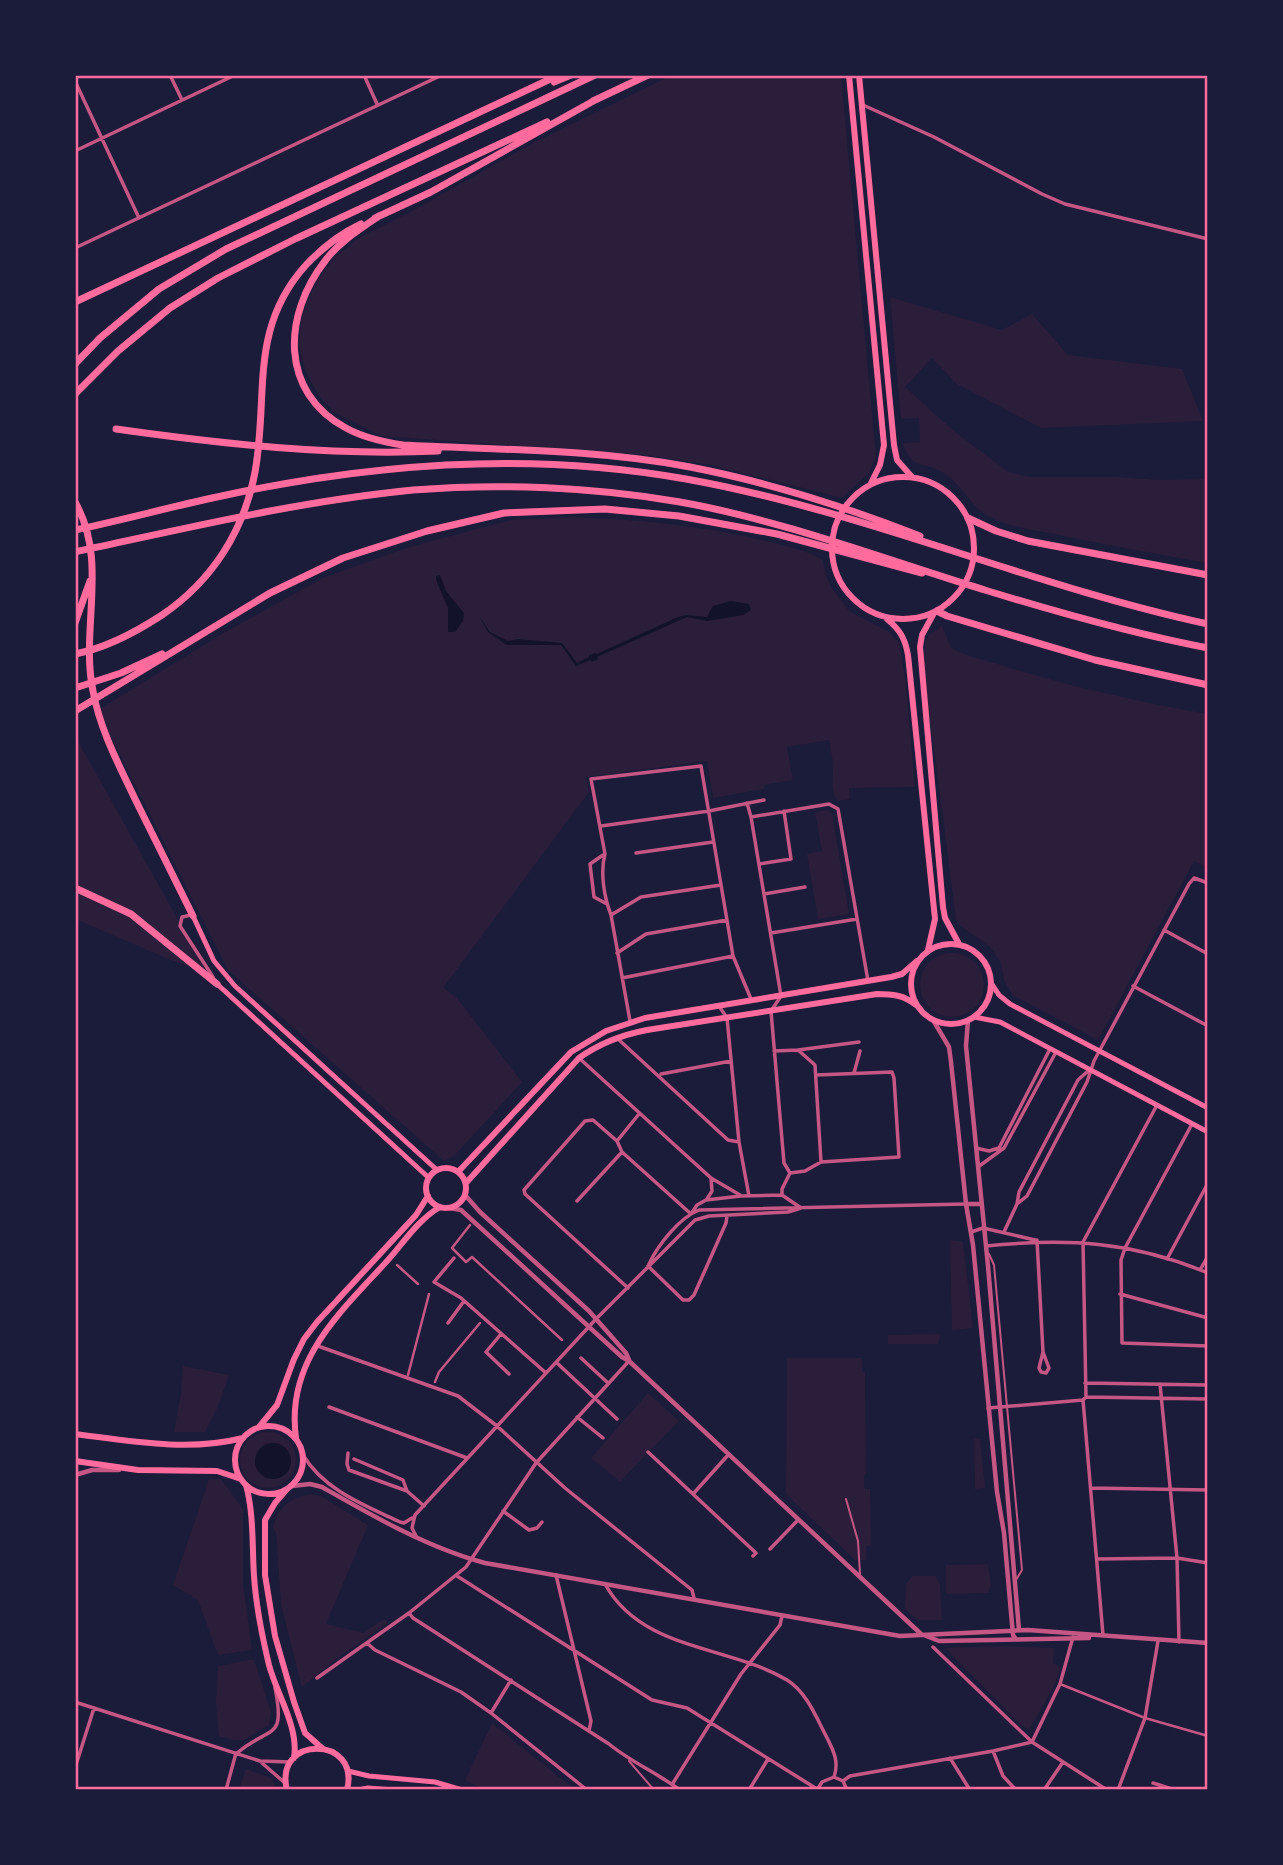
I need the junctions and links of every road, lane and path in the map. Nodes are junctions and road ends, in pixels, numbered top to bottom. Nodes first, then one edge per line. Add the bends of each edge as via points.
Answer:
1 (170, 75) edge
2 (235, 75) edge
3 (363, 75) edge
4 (442, 75) edge
5 (559, 75) edge
6 (571, 75) edge
7 (595, 75) edge
8 (648, 75) edge
9 (849, 75) edge
10 (859, 75) edge
11 (75, 81) edge
12 (508, 99) junction
13 (597, 99) junction
14 (182, 100) junction
15 (377, 104) junction
16 (861, 104) junction
17 (102, 138) junction
18 (75, 151) edge
19 (379, 216) junction
20 (139, 218) junction
21 (1208, 239) edge
22 (75, 248) edge
23 (75, 303) edge
24 (75, 364) edge
25 (75, 394) edge
26 (116, 429) dead end
27 (502, 450) junction
28 (912, 477) junction
29 (870, 485) junction
30 (75, 502) edge
31 (970, 522) junction
32 (75, 530) edge
33 (75, 552) edge
34 (92, 566) junction
35 (999, 568) junction
36 (1208, 575) edge
37 (987, 590) junction
38 (936, 612) junction
39 (886, 617) junction
40 (75, 623) edge
41 (1208, 624) edge
42 (183, 644) junction
43 (1208, 648) edge
44 (75, 654) edge
45 (1208, 685) edge
46 (75, 688) edge
47 (75, 711) edge
48 (764, 800) dead end
49 (747, 803) junction
50 (709, 811) junction
51 (784, 811) junction
52 (751, 817) junction
53 (601, 826) junction
54 (713, 842) junction
55 (636, 853) dead end
56 (605, 854) junction
57 (759, 864) junction
58 (1205, 881) edge
59 (721, 885) junction
60 (805, 887) dead end
61 (75, 888) edge
62 (764, 894) junction
63 (607, 904) junction
64 (611, 915) junction
65 (193, 916) junction
66 (857, 919) junction
67 (727, 920) junction
68 (1164, 930) junction
69 (771, 933) junction
70 (959, 944) junction
71 (928, 950) junction
72 (617, 953) junction
73 (1208, 954) edge
74 (733, 956) junction
75 (917, 961) junction
76 (622, 978) junction
77 (869, 982) junction
78 (991, 983) junction
79 (217, 984) junction
80 (1133, 986) junction
81 (780, 996) junction
82 (752, 1001) junction
83 (916, 1005) junction
84 (719, 1006) junction
85 (771, 1011) junction
86 (727, 1018) junction
87 (971, 1019) junction
88 (933, 1020) junction
89 (630, 1022) junction
90 (1208, 1026) edge
91 (633, 1032) junction
92 (617, 1037) junction
93 (859, 1042) dead end
94 (798, 1050) junction
95 (1054, 1050) junction
96 (774, 1051) junction
97 (860, 1051) dead end
98 (1099, 1051) junction
99 (571, 1052) junction
100 (579, 1058) junction
101 (731, 1061) junction
102 (1089, 1070) junction
103 (854, 1073) junction
104 (659, 1074) junction
105 (816, 1075) junction
106 (1157, 1105) junction
107 (1208, 1108) edge
108 (639, 1114) junction
109 (1192, 1124) junction
110 (1208, 1132) edge
111 (617, 1141) junction
112 (739, 1142) junction
113 (976, 1148) junction
114 (622, 1152) junction
115 (821, 1162) junction
116 (978, 1167) junction
117 (437, 1170) junction
118 (458, 1172) junction
119 (790, 1173) junction
120 (429, 1178) junction
121 (711, 1178) junction
122 (466, 1183) junction
123 (1208, 1183) edge
124 (465, 1195) junction
125 (782, 1195) junction
126 (428, 1196) junction
127 (741, 1196) junction
128 (748, 1196) junction
129 (706, 1200) junction
130 (577, 1201) dead end
131 (966, 1204) junction
132 (981, 1204) junction
133 (1017, 1204) junction
134 (440, 1207) junction
135 (449, 1208) junction
136 (801, 1208) junction
137 (691, 1214) junction
138 (727, 1216) junction
139 (470, 1225) dead end
140 (983, 1228) junction
141 (1004, 1232) junction
142 (970, 1233) junction
143 (1037, 1240) junction
144 (1083, 1242) junction
145 (973, 1245) junction
146 (986, 1245) junction
147 (1125, 1248) junction
148 (1208, 1256) edge
149 (454, 1258) dead end
150 (1167, 1259) junction
151 (397, 1265) dead end
152 (648, 1266) junction
153 (1200, 1270) junction
154 (1208, 1273) edge
155 (418, 1284) dead end
156 (628, 1287) junction
157 (429, 1294) dead end
158 (1120, 1294) junction
159 (464, 1301) junction
160 (1208, 1318) edge
161 (596, 1319) junction
162 (448, 1323) dead end
163 (481, 1323) dead end
164 (590, 1326) junction
165 (501, 1334) junction
166 (562, 1340) dead end
167 (316, 1345) junction
168 (1208, 1346) edge
169 (1043, 1352) junction
170 (581, 1358) dead end
171 (629, 1361) junction
172 (557, 1362) junction
173 (545, 1373) junction
174 (509, 1374) dead end
175 (408, 1375) dead end
176 (435, 1382) dead end
177 (1085, 1382) junction
178 (608, 1383) junction
179 (1160, 1384) junction
180 (1208, 1385) edge
181 (594, 1398) junction
182 (1084, 1398) junction
183 (1161, 1398) junction
184 (1208, 1399) edge
185 (1008, 1406) junction
186 (330, 1407) dead end
187 (999, 1407) junction
188 (988, 1408) junction
189 (577, 1418) junction
190 (617, 1419) dead end
191 (497, 1426) junction
192 (259, 1427) junction
193 (75, 1434) edge
194 (243, 1438) junction
195 (296, 1438) junction
196 (603, 1438) dead end
197 (648, 1452) dead end
198 (348, 1453) dead end
199 (729, 1454) junction
200 (303, 1455) junction
201 (467, 1458) junction
202 (354, 1459) dead end
203 (75, 1461) edge
204 (536, 1463) junction
205 (138, 1470) junction
206 (75, 1475) edge
207 (241, 1479) junction
208 (246, 1485) junction
209 (289, 1487) junction
210 (1091, 1488) junction
211 (1170, 1489) junction
212 (1208, 1490) edge
213 (407, 1491) junction
214 (693, 1494) junction
215 (846, 1499) dead end
216 (424, 1506) junction
217 (503, 1511) junction
218 (413, 1517) junction
219 (798, 1519) junction
220 (542, 1522) dead end
221 (416, 1536) junction
222 (771, 1549) dead end
223 (752, 1556) dead end
224 (1177, 1558) junction
225 (471, 1559) junction
226 (1097, 1559) junction
227 (1208, 1563) edge
228 (556, 1575) junction
229 (457, 1576) junction
230 (861, 1578) junction
231 (1015, 1581) junction
232 (605, 1584) junction
233 (694, 1598) junction
234 (409, 1613) junction
235 (783, 1615) junction
236 (921, 1634) junction
237 (1015, 1634) junction
238 (1071, 1635) junction
239 (1103, 1637) junction
240 (1158, 1641) junction
241 (1179, 1642) junction
242 (367, 1643) junction
243 (1208, 1643) edge
244 (933, 1647) dead end
245 (572, 1649) junction
246 (750, 1665) junction
247 (270, 1669) junction
248 (317, 1678) dead end
249 (511, 1680) junction
250 (1060, 1684) junction
251 (75, 1702) edge
252 (94, 1708) junction
253 (491, 1713) junction
254 (1145, 1718) junction
255 (711, 1723) junction
256 (589, 1731) junction
257 (1208, 1736) edge
258 (1032, 1742) junction
259 (321, 1748) junction
260 (993, 1751) junction
261 (236, 1754) junction
262 (950, 1758) junction
263 (768, 1759) junction
264 (292, 1760) junction
265 (629, 1760) junction
266 (260, 1761) junction
267 (1063, 1762) junction
268 (75, 1768) edge
269 (348, 1771) junction
270 (834, 1777) junction
271 (843, 1781) junction
272 (673, 1783) junction
273 (1153, 1783) dead end
274 (286, 1787) edge
275 (677, 1789) edge
276 (817, 1789) edge
277 (1013, 1789) edge
278 (1104, 1789) edge
279 (226, 1790) edge
280 (347, 1790) edge
281 (358, 1790) edge
282 (393, 1790) edge
283 (462, 1790) edge
284 (587, 1790) edge
285 (654, 1790) edge
286 (749, 1790) edge
287 (848, 1790) edge
288 (970, 1790) edge
289 (1044, 1790) edge
290 (1118, 1790) edge
291 (1175, 1790) edge

1 - 14 street
2 - 14 street
3 - 15 street
4 - 15 street
5 - 12 highway
6 - 12 highway
7 - 24 highway via 226,249 159,289
8 - 13 highway
9 - 29 main road via 884,445
10 - 16 main road
11 - 17 street
12 - 23 highway
13 - 19 highway
13 - 25 highway via 218,278 170,308
14 - 17 street
15 - 20 street
16 - 21 street via 1065,204
16 - 28 main road via 894,445 899,464
17 - 18 street
17 - 20 street
19 - 27 highway via 326,259 304,297 293,341 304,387 326,415 373,440 403,446
19 - 44 highway via 344,232 316,255 277,307 266,344 255,472 247,507 212,571 181,602 134,633
20 - 22 street
26 - 27 highway via 315,451
27 - 35 highway via 609,456 703,470 817,500
28 - 29 main road
28 - 31 main road via 946,491
29 - 39 main road via 852,498 835,526 832,560 840,582 855,601
30 - 34 highway via 89,540
31 - 36 highway via 1028,541
31 - 38 main road via 973,565 954,598
32 - 35 highway via 219,496 334,476 440,464 515,464 609,468 686,479 786,501
33 - 37 highway via 326,501 415,490 514,488 606,492 681,502 873,552
34 - 40 highway
34 - 65 highway via 89,656 93,693 110,748
35 - 41 highway
37 - 42 highway via 777,534 679,516 605,509 504,513 426,531 343,558 270,593
37 - 43 highway
38 - 39 main road via 911,619
38 - 45 highway via 1095,660
38 - 70 main road via 920,647 943,907
39 - 71 main road via 901,631 908,655 935,919
42 - 46 highway
42 - 47 highway
48 - 49 street
49 - 50 street
49 - 52 street
50 - 53 street
50 - 53 street via 701,765 591,779
50 - 54 street
51 - 52 street
51 - 57 street via 791,859
51 - 66 street via 829,804 838,809
52 - 57 street
53 - 56 street
54 - 55 street
54 - 59 street
56 - 63 street
56 - 63 street via 590,864 594,897
57 - 62 street
58 - 68 street via 1194,878
59 - 64 street via 641,897
59 - 67 street
60 - 62 street
61 - 79 highway via 131,914
62 - 69 street
63 - 64 street
64 - 72 street
65 - 79 street via 183,916 180,926
65 - 117 main road via 214,961 235,986
66 - 69 street
66 - 77 street
67 - 72 street via 646,934
67 - 74 street
68 - 73 street
68 - 80 street
69 - 81 street
70 - 71 main road
70 - 78 main road via 978,954
71 - 75 main road
72 - 76 street
74 - 76 street
74 - 82 street
75 - 77 main road via 896,976
75 - 83 main road via 910,979
76 - 89 street
77 - 81 main road
78 - 87 main road via 987,1003
78 - 98 main road via 1010,1004
79 - 120 main road
80 - 90 street
80 - 98 street
81 - 82 main road
81 - 85 street
82 - 84 main road
83 - 85 main road via 908,998 877,994
83 - 88 main road
84 - 86 street
84 - 89 main road
85 - 86 main road
85 - 96 street
86 - 91 main road
86 - 101 street
87 - 88 main road via 957,1024
87 - 95 main road via 1000,1022
87 - 113 street via 966,1046
88 - 131 street via 948,1047
89 - 91 main road
89 - 99 main road
91 - 92 main road
92 - 100 main road
92 - 104 street
93 - 94 street
94 - 96 street
94 - 105 street via 813,1061
95 - 102 main road
95 - 113 street via 999,1148
95 - 116 street via 1003,1148
96 - 119 street via 784,1163
97 - 103 street
98 - 102 street
98 - 107 main road
99 - 100 main road
99 - 118 main road
100 - 108 street
100 - 122 main road
101 - 104 street
101 - 112 street
102 - 106 main road
102 - 133 street via 1087,1082 1027,1196
102 - 133 street via 1080,1076 1019,1192
103 - 105 street
103 - 115 street via 892,1072 899,1157
104 - 112 street via 728,1140
105 - 115 street
106 - 109 main road
106 - 144 street
108 - 111 street
108 - 121 street
109 - 110 main road
109 - 147 street
111 - 114 street
111 - 156 street via 593,1120 585,1121 524,1190
112 - 128 street
113 - 116 street
114 - 130 street
114 - 137 street
115 - 119 street
116 - 132 street
117 - 118 main road
117 - 120 main road
118 - 122 main road
119 - 125 street
120 - 126 main road
121 - 127 street
121 - 129 street via 712,1191
122 - 124 main road
123 - 150 street
124 - 135 main road
124 - 161 street
125 - 128 street
125 - 136 street
126 - 134 main road
126 - 192 main road via 304,1339 277,1405
127 - 128 street
127 - 129 street
129 - 137 street
131 - 132 street
131 - 136 street
131 - 142 street
132 - 140 street
133 - 141 street
134 - 135 main road
134 - 167 main road via 325,1329
135 - 164 street via 461,1210
136 - 137 street via 710,1209
136 - 138 street
137 - 152 street via 659,1247
138 - 152 street via 695,1220
138 - 152 street via 689,1300
139 - 166 street via 452,1248 466,1262 472,1257
140 - 141 street
140 - 142 street
140 - 146 street
141 - 143 street
142 - 145 street
143 - 144 street
143 - 146 street
143 - 169 street
144 - 147 street
144 - 177 street
145 - 146 street
145 - 188 street
146 - 185 lane via 995,1265
146 - 187 street
147 - 150 street
147 - 158 street
148 - 153 street
149 - 159 street via 434,1282
150 - 153 street
151 - 155 street
152 - 156 street
153 - 154 street
156 - 161 street
157 - 175 street
158 - 160 street
158 - 168 street via 1122,1343
159 - 162 street
159 - 165 street
161 - 164 street
161 - 171 street
163 - 176 street
164 - 171 street
164 - 172 street
165 - 173 street
165 - 174 street via 486,1352
167 - 191 street via 458,1396
167 - 195 main road via 299,1381
169 - 169 street via 1039,1368 1044,1373 1049,1368
170 - 178 street
171 - 178 street
171 - 199 street
172 - 173 street
172 - 181 street
173 - 191 street
177 - 179 street
177 - 182 street
178 - 181 street
179 - 180 street
179 - 183 street
181 - 189 street
181 - 190 street
182 - 183 street
182 - 185 street
182 - 210 street
183 - 184 street
183 - 211 street
185 - 187 street
185 - 231 lane via 1022,1570
186 - 201 street
187 - 188 street
187 - 231 street
188 - 237 street
189 - 196 street
189 - 204 street
191 - 201 street
191 - 204 street
192 - 194 main road
192 - 195 main road via 277,1426
193 - 194 main road via 173,1444 216,1444
194 - 207 main road via 235,1458
195 - 200 main road
197 - 214 street
198 - 213 street via 349,1470
199 - 214 street
199 - 219 street
200 - 209 main road via 299,1477
200 - 218 street via 337,1490 400,1522
201 - 216 street
202 - 213 street via 402,1479
203 - 205 main road
204 - 217 street
204 - 233 street via 692,1590
205 - 206 street via 92,1470
205 - 207 main road via 217,1471
207 - 208 main road
208 - 209 main road via 271,1494
208 - 247 main road via 253,1520 257,1609
209 - 221 street via 321,1487
209 - 259 main road via 265,1520 265,1575 275,1636 294,1703 305,1733
210 - 211 street
210 - 226 street
211 - 212 street
211 - 224 street
213 - 216 street
214 - 223 street via 755,1553
215 - 230 lane via 858,1541
216 - 218 street
217 - 220 street via 529,1530
217 - 225 street
218 - 221 street
219 - 222 street
219 - 230 street
221 - 225 street
224 - 226 street
224 - 227 street
224 - 241 street
225 - 228 street
225 - 229 street
226 - 239 street
228 - 232 street
228 - 245 street
229 - 234 street
229 - 245 street
230 - 236 street
231 - 237 street
232 - 233 street
232 - 246 street via 618,1605 663,1635
233 - 235 street
234 - 242 street
234 - 249 street
235 - 236 street via 900,1636
235 - 246 street
236 - 237 street
236 - 237 street via 934,1641
237 - 238 street
237 - 238 street
238 - 239 street
238 - 250 street
239 - 240 street
240 - 241 street
240 - 254 street
241 - 243 street
242 - 248 street
242 - 253 street via 461,1692
244 - 258 street
245 - 255 street via 652,1700 687,1708
245 - 256 street via 591,1721
246 - 255 street
246 - 270 street via 789,1681 812,1708 838,1761
247 - 261 street via 278,1723 269,1734
247 - 264 main road via 295,1737
249 - 253 street
249 - 256 street
250 - 254 street
250 - 258 street
251 - 252 street
252 - 261 street
252 - 268 street
253 - 284 street
254 - 257 street
254 - 290 street
255 - 263 street
255 - 272 street
256 - 265 street
258 - 260 street
258 - 267 street
259 - 264 main road via 307,1749
259 - 269 main road via 338,1755
260 - 262 street
260 - 277 street
261 - 266 street
261 - 279 street
262 - 271 street
262 - 288 street
263 - 276 street
263 - 286 street
264 - 266 street
264 - 274 main road
265 - 272 street
265 - 285 lane
266 - 274 street
267 - 278 street
267 - 289 street
269 - 280 main road
269 - 283 main road
270 - 271 street
270 - 276 street
271 - 287 street
272 - 275 street
273 - 291 street
281 - 282 main road

